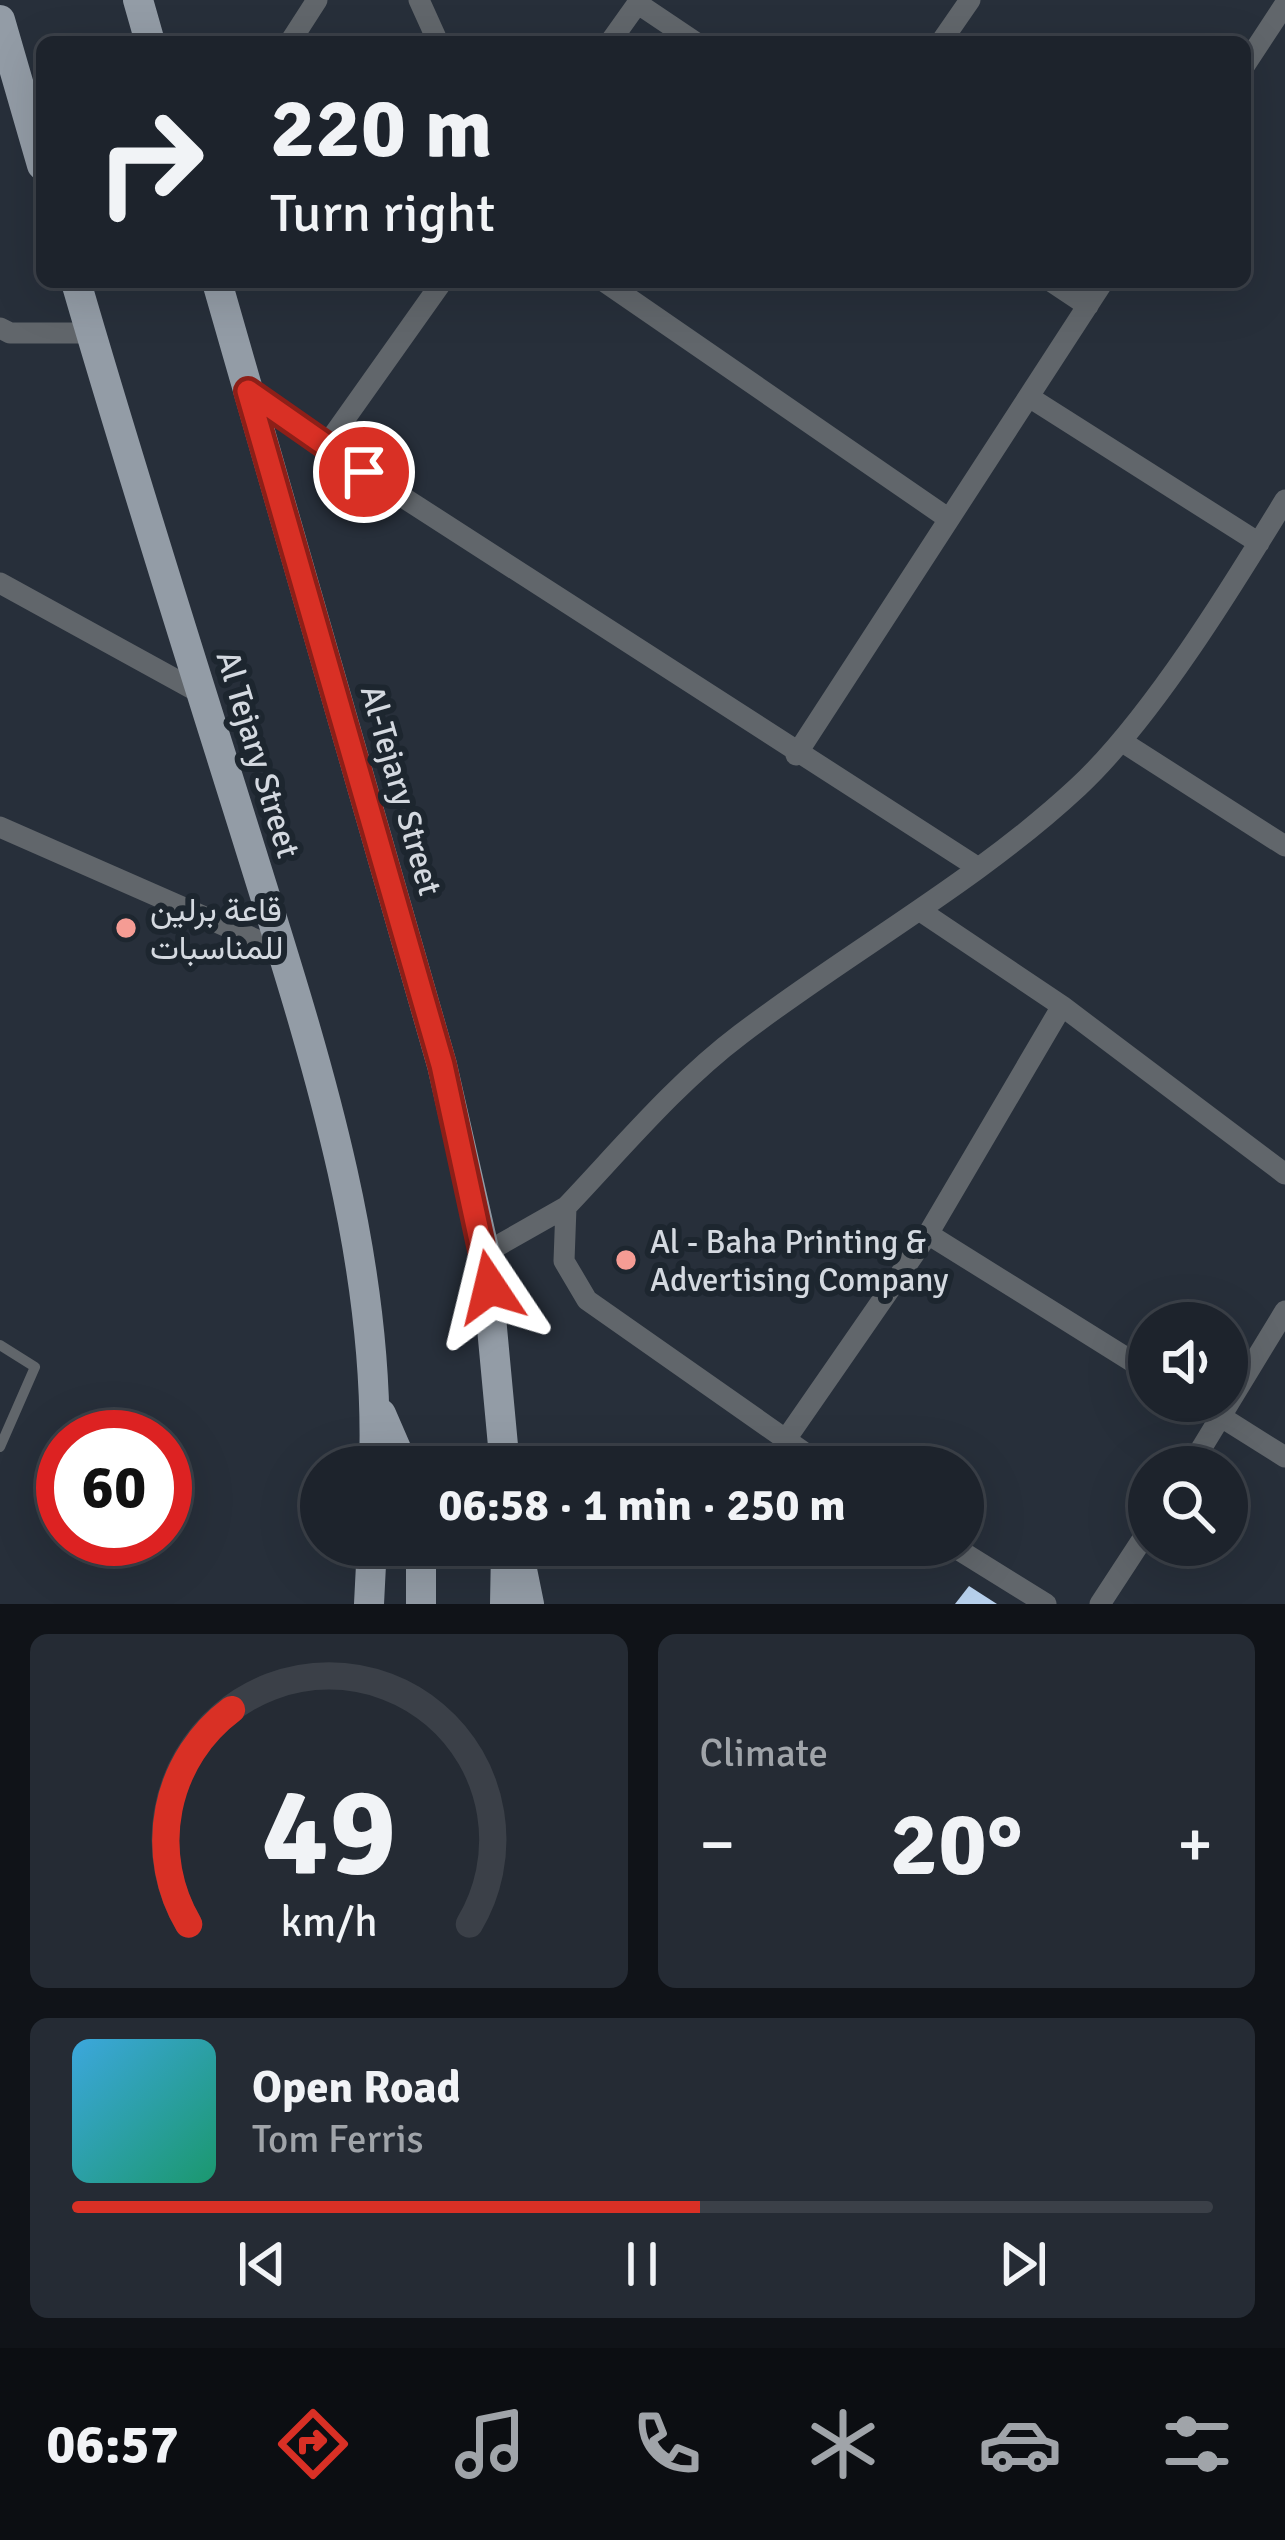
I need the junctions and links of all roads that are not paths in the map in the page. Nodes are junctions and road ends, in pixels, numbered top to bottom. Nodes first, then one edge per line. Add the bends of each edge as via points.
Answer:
1 (138, 0) edge
2 (317, 0) edge
3 (419, 0) edge
4 (970, 0) edge
5 (638, 2) edge
6 (1285, 4) edge
7 (0, 20) edge
8 (148, 36) edge
9 (294, 36) edge
10 (435, 36) edge
11 (614, 36) edge
12 (686, 36) edge
13 (945, 36) edge
14 (1251, 56) edge
15 (36, 144) edge
16 (78, 288) edge
17 (219, 288) edge
18 (438, 288) edge
19 (614, 288) edge
20 (1061, 288) edge
21 (1099, 288) edge
22 (1088, 306) junction
23 (91, 333) junction
24 (3, 337) edge
25 (248, 391) junction
26 (1028, 397) junction
27 (325, 447) junction
28 (1285, 500) edge
29 (949, 519) junction
30 (1259, 543) junction
31 (0, 583) edge
32 (202, 694) junction
33 (1121, 741) junction
34 (796, 754) junction
35 (0, 826) edge
36 (1285, 846) edge
37 (977, 868) junction
38 (919, 910) junction
39 (283, 951) junction
40 (1062, 1006) junction
41 (1285, 1174) edge
42 (566, 1207) junction
43 (928, 1234) junction
44 (485, 1253) junction
45 (1285, 1311) edge
46 (0, 1345) edge
47 (1128, 1359) edge
48 (1248, 1374) edge
49 (376, 1403) junction
50 (1228, 1422) edge
51 (784, 1442) junction
52 (375, 1446) edge
53 (395, 1446) edge
54 (503, 1446) edge
55 (791, 1446) edge
56 (0, 1448) edge
57 (1285, 1457) edge
58 (1128, 1561) edge
59 (984, 1565) edge
60 (371, 1566) edge
61 (421, 1566) edge
62 (506, 1566) edge
63 (521, 1566) edge
64 (370, 1604) edge
65 (421, 1604) edge
66 (505, 1604) edge
67 (529, 1604) edge
68 (1046, 1604) edge
69 (1100, 1604) edge

1 - 8 main road
2 - 9 street
3 - 10 street
4 - 13 street
5 - 11 street
5 - 12 street
6 - 14 street
7 - 15 main road
16 - 23 main road, Al Tejary Street
17 - 25 main road, Al-Tejary Street
18 - 27 street
19 - 29 street
20 - 22 street
21 - 22 street
22 - 26 street
23 - 24 street
23 - 32 main road, Al Tejary Street
25 - 27 street
25 - 44 main road, Al-Tejary Street via 402,919
26 - 29 street
26 - 30 street
27 - 34 street
28 - 30 street
29 - 34 street
30 - 33 street
31 - 32 street
32 - 39 main road, Al Tejary Street
33 - 36 street
33 - 37 street
34 - 37 street
35 - 39 street
37 - 38 street
38 - 40 street
38 - 42 street via 738,1036
39 - 49 main road, Al Tejary Street via 340,1163
40 - 41 street
40 - 43 street
42 - 44 street
42 - 51 street via 564,1261 587,1300
43 - 47 street
43 - 51 street
44 - 54 main road, Al-Tejary Street
45 - 48 street
46 - 56 lane via 35,1367
49 - 52 main road, Al Tejary Street
49 - 53 main road
50 - 57 street
51 - 55 street
58 - 69 street
59 - 68 street
60 - 64 main road
61 - 65 main road
62 - 66 main road
63 - 67 main road

